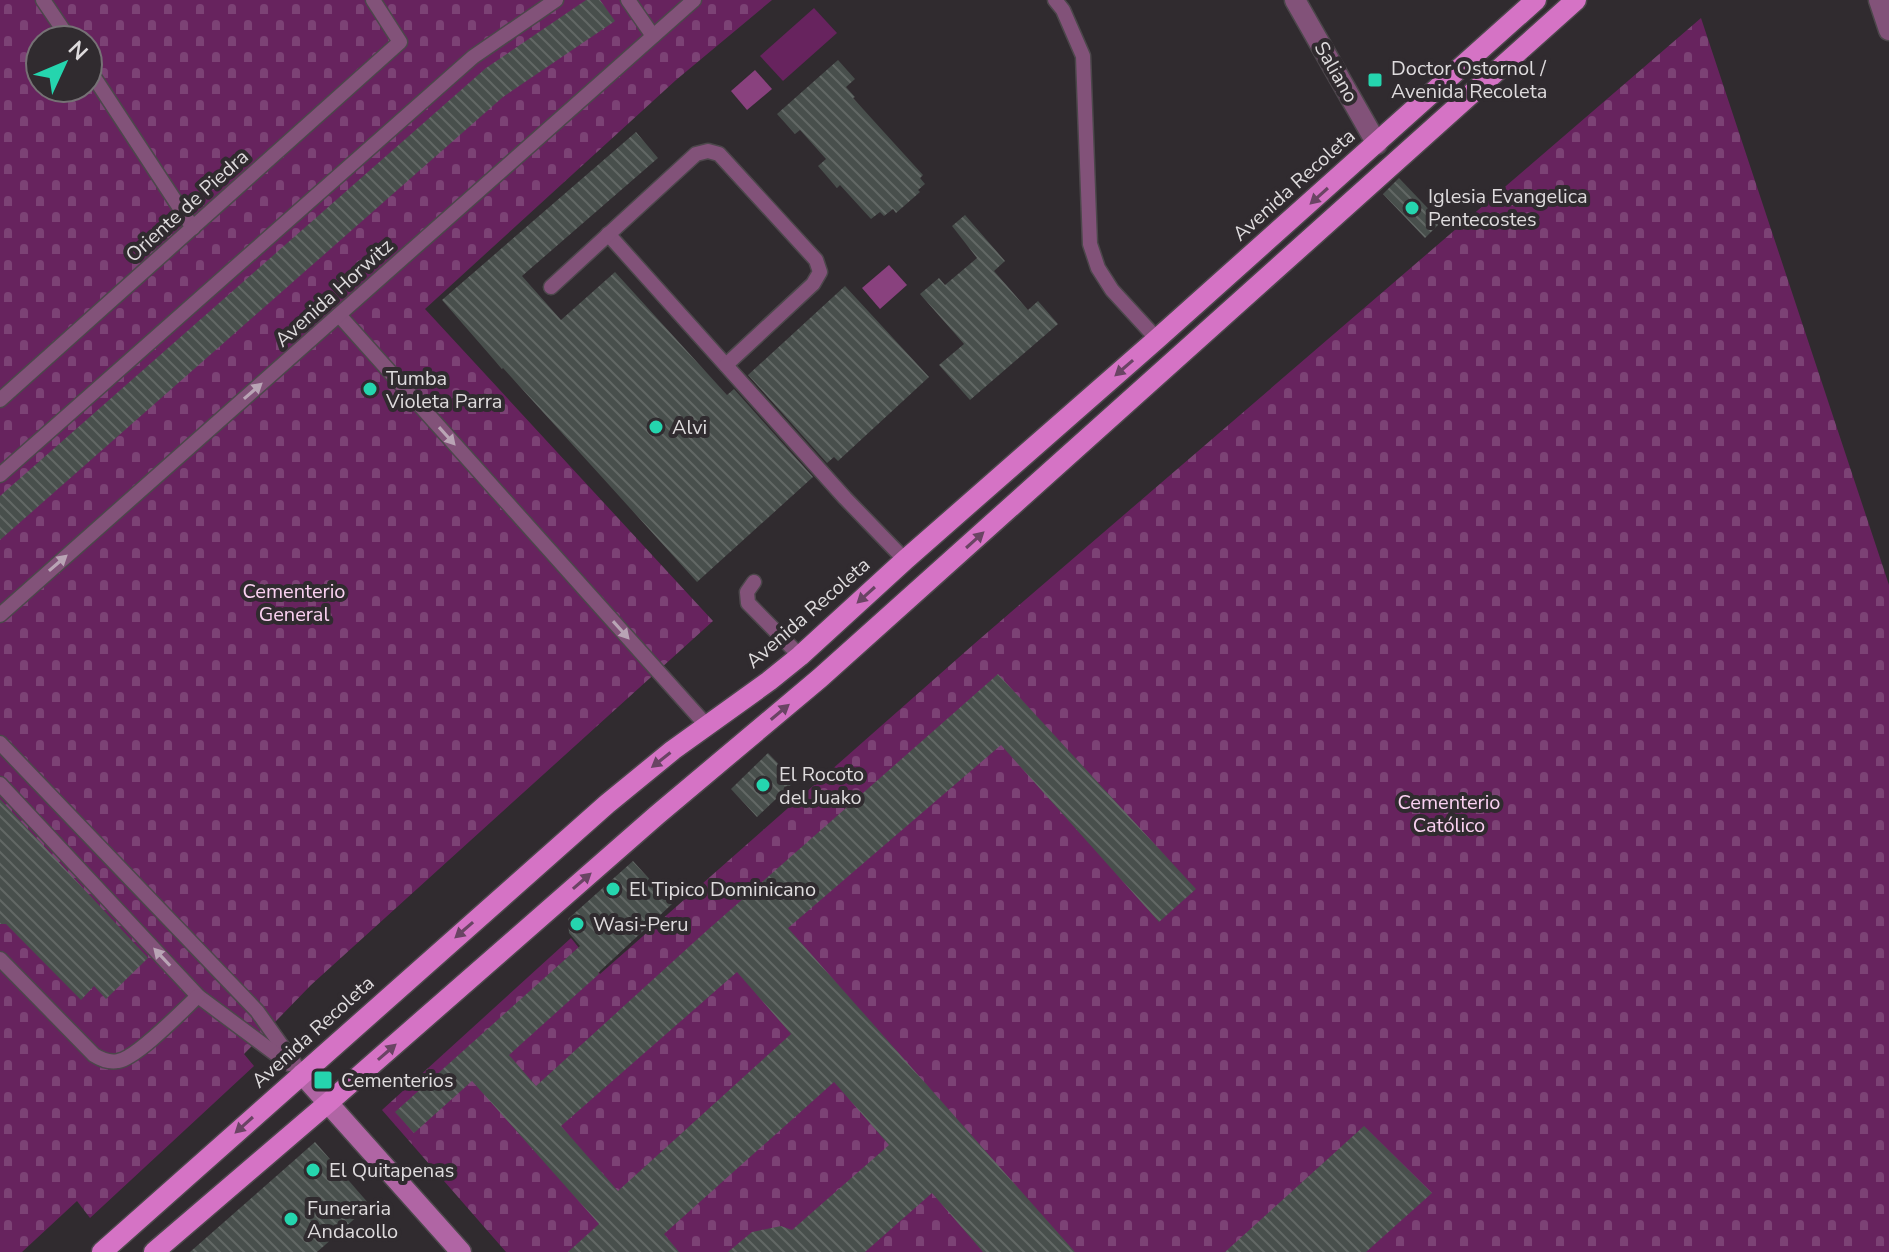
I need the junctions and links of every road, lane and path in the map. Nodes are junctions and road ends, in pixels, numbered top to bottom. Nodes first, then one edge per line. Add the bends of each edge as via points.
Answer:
1 (43, 0) edge
2 (373, 0) edge
3 (556, 0) edge
4 (628, 0) edge
5 (694, 0) edge
6 (1055, 0) edge
7 (1295, 0) edge
8 (1536, 0) edge
9 (1576, 0) edge
10 (1879, 0) edge
11 (59, 24) edge
12 (1889, 30) edge
13 (653, 36) junction
14 (104, 92) edge
15 (1377, 144) junction
16 (193, 228) junction
17 (608, 234) junction
18 (551, 287) dead end
19 (339, 315) junction
20 (1157, 339) junction
21 (726, 365) junction
22 (0, 400) edge
23 (0, 475) edge
24 (905, 560) junction
25 (754, 582) dead end
26 (0, 615) edge
27 (800, 656) junction
28 (707, 726) junction
29 (0, 743) edge
30 (0, 784) edge
31 (0, 959) edge
32 (198, 996) junction
33 (302, 1074) junction
34 (328, 1103) junction
35 (102, 1252) edge
36 (154, 1252) edge
37 (461, 1252) edge

1 - 11 lane
2 - 16 lane, Oriente de Piedra via 400,42
3 - 23 lane via 473,57
4 - 13 lane
5 - 13 lane, Avenida Horwitz
6 - 20 lane via 1083,56 1090,244 1112,290
7 - 15 street, Saliano
8 - 15 main road, Avenida Recoleta
34 -> 9 main road via 820,678
10 - 12 street
13 - 19 lane, Avenida Horwitz
14 - 16 lane
15 -> 20 main road, Avenida Recoleta
16 - 22 lane, Oriente de Piedra
17 - 18 lane
17 - 21 lane
17 - 21 lane via 696,154 708,151 719,154 816,260 820,272 813,284
26 -> 19 lane, Avenida Horwitz
19 -> 28 lane
20 -> 24 main road, Avenida Recoleta
21 - 24 lane
24 -> 27 main road, Avenida Recoleta
25 - 27 lane via 748,603
27 - 28 main road, Avenida Recoleta
28 -> 33 main road, Avenida Recoleta via 618,795
29 - 33 lane via 257,1011
32 -> 30 lane
31 - 32 lane via 104,1061 132,1056
32 - 33 lane
33 - 34 main road
33 -> 35 main road, Avenida Recoleta
34 - 36 main road
34 - 37 main road

